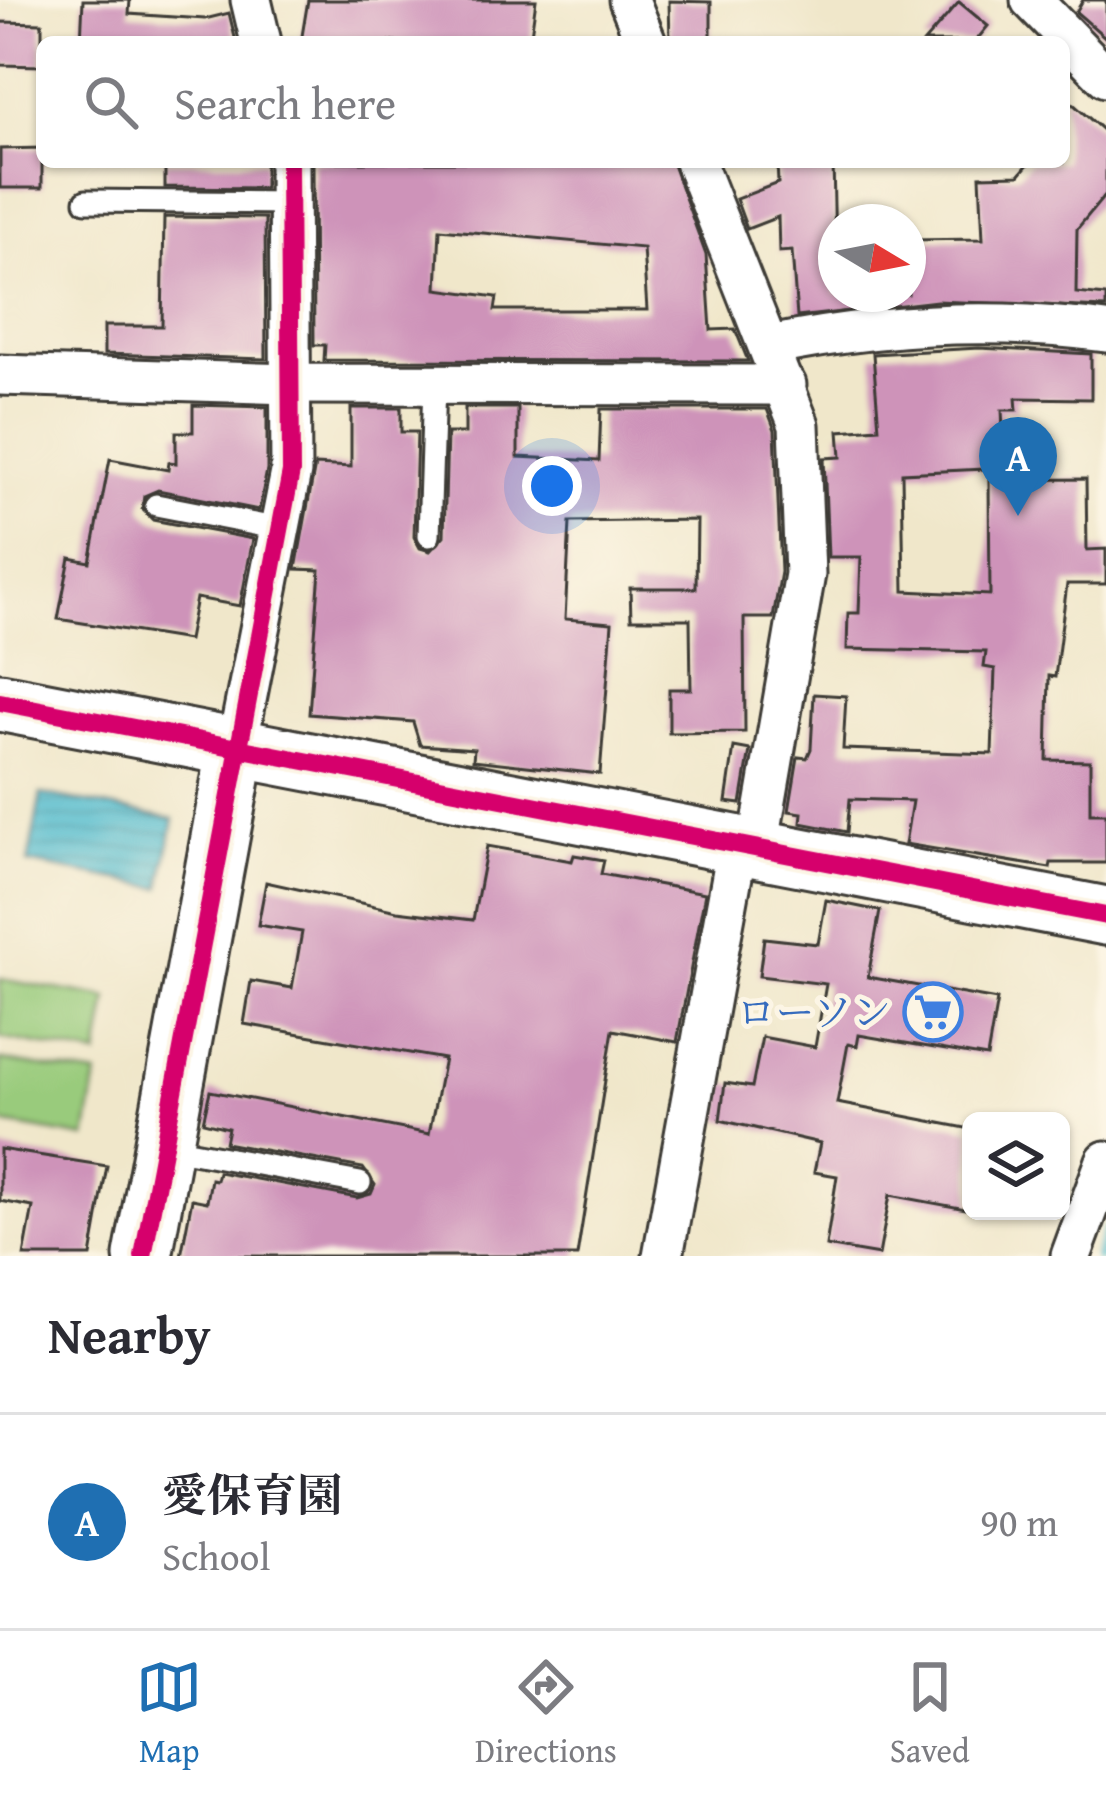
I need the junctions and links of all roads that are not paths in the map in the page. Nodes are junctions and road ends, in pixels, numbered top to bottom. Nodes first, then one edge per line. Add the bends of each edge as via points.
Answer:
1 (250, 0) edge
2 (629, 0) edge
3 (1031, 0) edge
4 (260, 36) edge
5 (644, 36) edge
6 (1066, 36) edge
7 (1070, 40) edge
8 (1106, 77) edge
9 (289, 168) edge
10 (697, 168) edge
11 (86, 201) dead end
12 (290, 203) junction
13 (1106, 332) edge
14 (770, 346) junction
15 (0, 376) edge
16 (292, 384) junction
17 (434, 384) junction
18 (786, 385) junction
19 (156, 505) dead end
20 (280, 529) junction
21 (430, 536) dead end
22 (0, 702) edge
23 (237, 746) junction
24 (748, 845) junction
25 (1106, 916) edge
26 (164, 1146) junction
27 (1106, 1161) edge
28 (360, 1184) dead end
29 (143, 1256) edge
30 (663, 1256) edge
31 (1071, 1256) edge

1 - 4 street
2 - 5 street
3 - 6 street
7 - 8 street
9 - 12 street
10 - 14 street
11 - 12 lane
12 - 16 street
13 - 14 street via 970,323 857,328
14 - 18 street
15 - 16 street
16 - 17 street
16 - 20 street via 291,472
17 - 18 street
17 - 21 lane
18 - 24 street via 799,425 805,574
19 - 20 lane
20 - 23 street
22 - 23 street
23 - 24 street
23 - 26 street
24 - 25 street
24 - 30 street
26 - 28 lane
26 - 29 street
27 - 31 street

